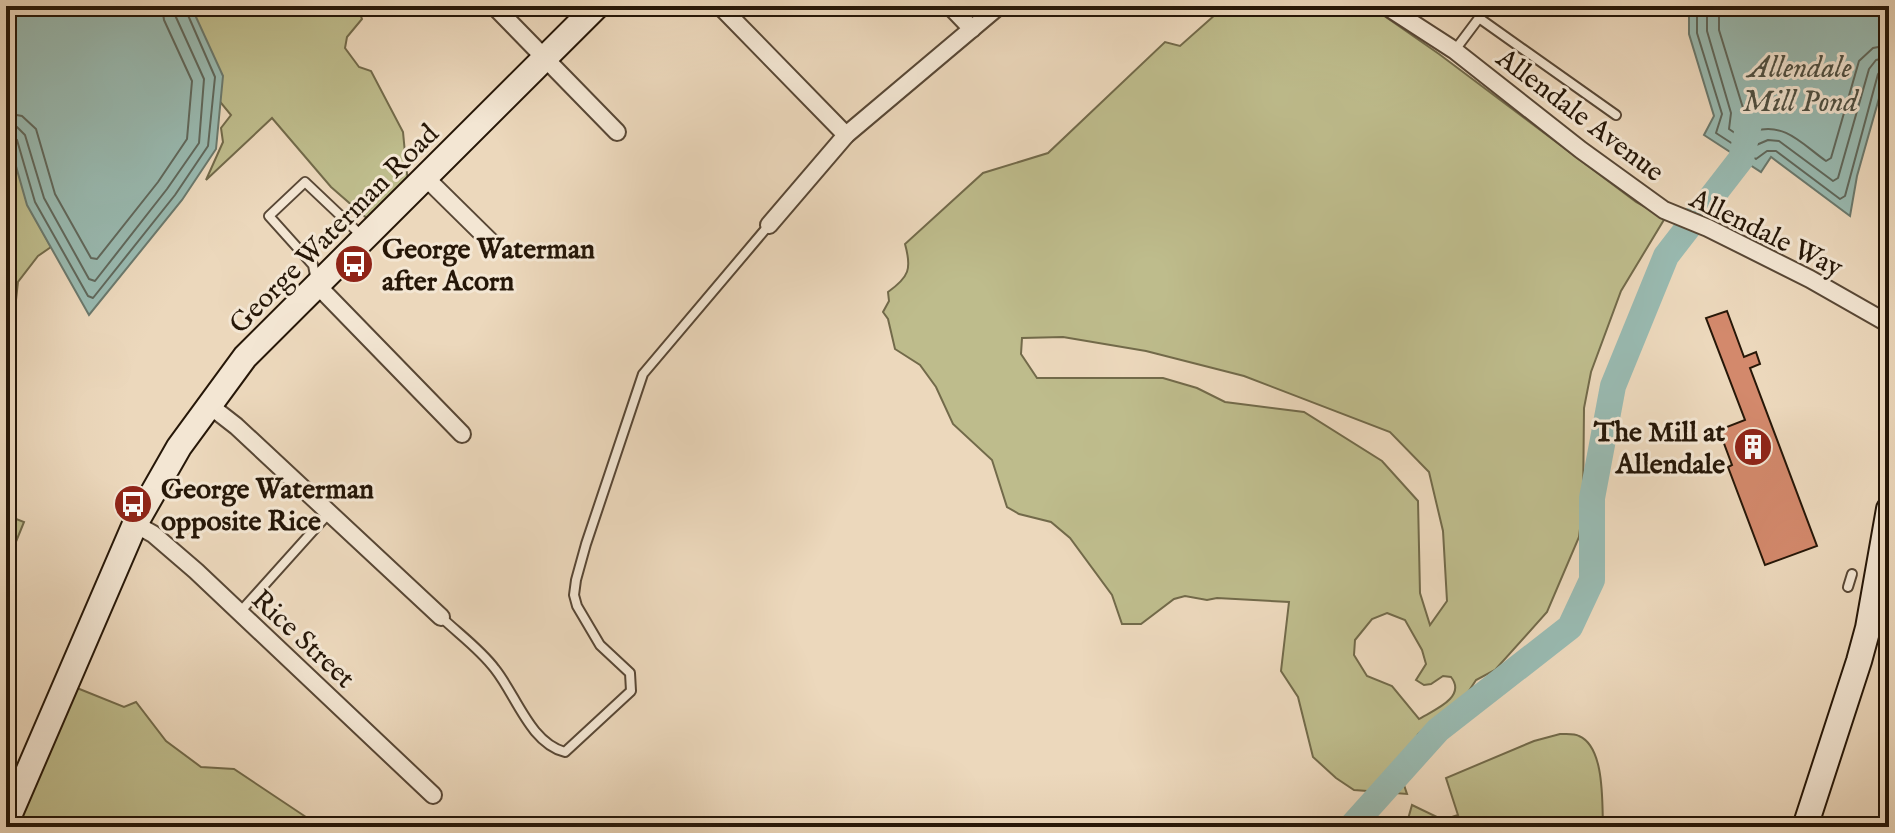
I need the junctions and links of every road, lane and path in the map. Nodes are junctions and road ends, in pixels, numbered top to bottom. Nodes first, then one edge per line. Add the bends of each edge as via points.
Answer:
1 (494, 6) edge
2 (597, 6) edge
3 (720, 6) edge
4 (950, 6) edge
5 (999, 6) edge
6 (1386, 6) edge
7 (972, 29) junction
8 (1454, 50) junction
9 (547, 57) junction
10 (1616, 115) dead end
11 (617, 132) dead end
12 (846, 135) junction
13 (426, 178) junction
14 (1664, 210) joint
15 (769, 225) joint
16 (365, 238) junction
17 (494, 245) dead end
18 (317, 285) junction
19 (1889, 324) edge
20 (209, 405) junction
21 (462, 434) dead end
22 (329, 513) junction
23 (135, 524) junction
24 (1888, 524) edge
25 (1852, 574) dead end
26 (1848, 587) dead end
27 (240, 613) junction
28 (441, 617) joint
29 (433, 795) dead end
30 (6, 823) edge
31 (1805, 827) edge

1 - 9 street
2 - 9 main road, George Waterman Road
3 - 12 street
4 - 7 street
5 - 7 street
6 - 8 street, Allendale Avenue
7 - 12 street
8 - 10 lane via 1479,18
8 - 14 street, Allendale Avenue
9 - 11 street
9 - 13 main road, George Waterman Road
12 - 15 street
13 - 16 main road, George Waterman Road
13 - 17 street
14 - 19 street, Allendale Way via 1810,279
15 - 28 lane via 643,374 586,544 574,595 600,645 630,673 631,691 577,744 565,752 553,749 495,668
16 - 18 main road, George Waterman Road
16 - 18 lane via 305,182 269,216 313,265
18 - 20 main road, George Waterman Road via 245,357
18 - 21 street
20 - 22 street
20 - 23 main road, George Waterman Road
22 - 27 lane
22 - 28 street
23 - 27 street, Rice Street via 153,534
23 - 30 main road, George Waterman Road
24 - 31 main road via 1856,672
25 - 26 lane
27 - 29 street, Rice Street

